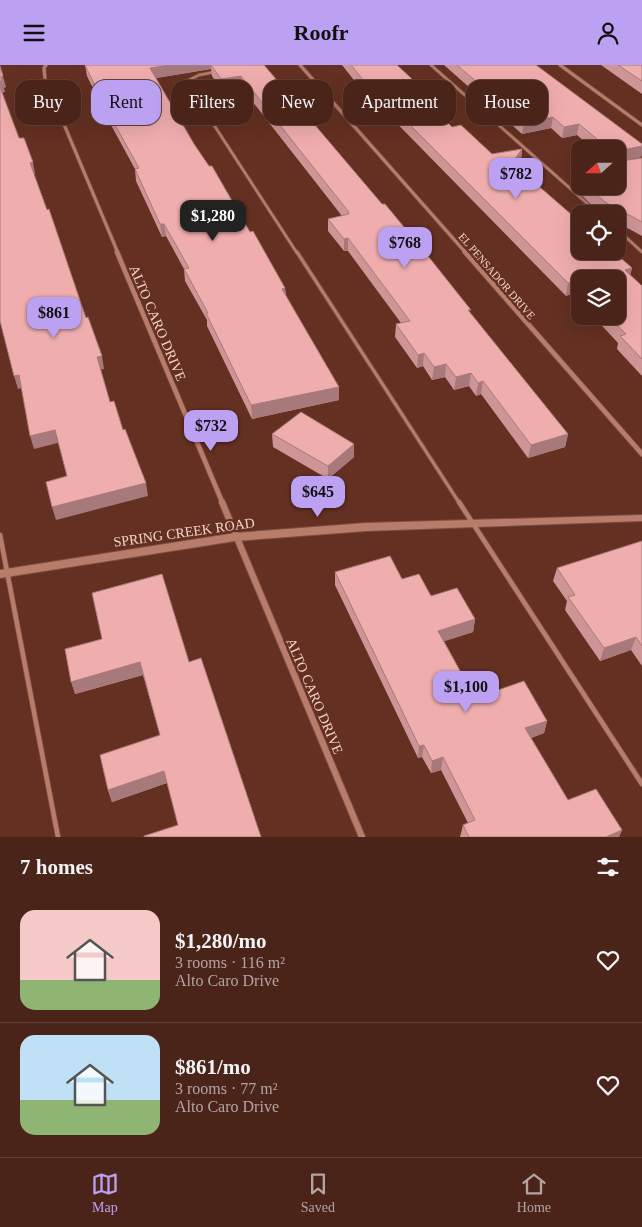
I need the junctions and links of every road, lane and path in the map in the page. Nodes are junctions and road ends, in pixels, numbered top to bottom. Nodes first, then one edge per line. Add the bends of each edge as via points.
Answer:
1 (46, 65) edge
2 (300, 65) edge
3 (431, 65) edge
4 (560, 65) edge
5 (216, 72) edge
6 (642, 125) edge
7 (589, 205) edge
8 (626, 237) edge
9 (642, 252) edge
10 (642, 454) edge
11 (642, 517) edge
12 (472, 523) junction
13 (0, 535) edge
14 (235, 537) junction
15 (4, 573) edge
16 (642, 784) edge
17 (58, 837) edge
18 (362, 837) edge

1 - 14 street, ALTO CARO DRIVE via 45,79
2 - 10 street, EL PENSADOR DRIVE
3 - 7 lane
4 - 6 street
5 - 12 lane via 192,77 188,85
8 - 9 lane
11 - 12 street, SPRING CREEK ROAD
12 - 14 street, SPRING CREEK ROAD
12 - 16 lane
13 - 15 lane
14 - 15 street, SPRING CREEK ROAD
14 - 18 street, ALTO CARO DRIVE
15 - 17 lane

